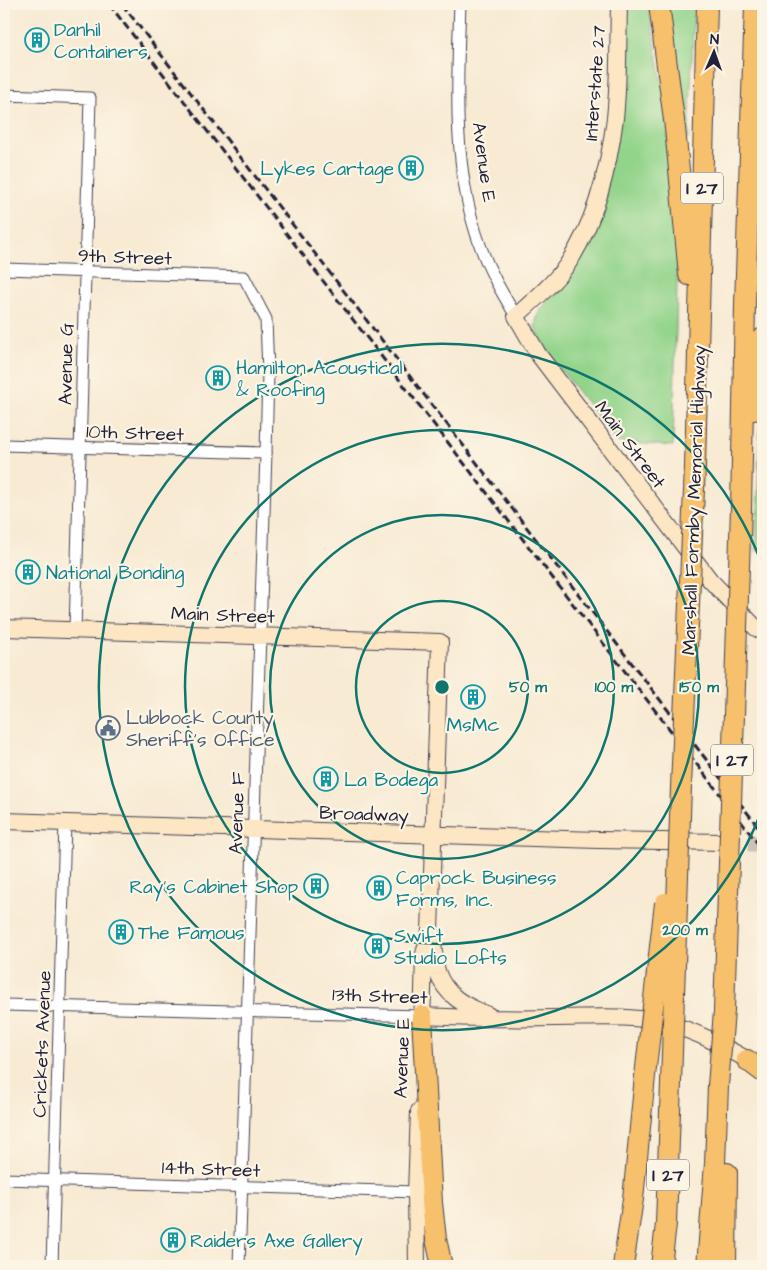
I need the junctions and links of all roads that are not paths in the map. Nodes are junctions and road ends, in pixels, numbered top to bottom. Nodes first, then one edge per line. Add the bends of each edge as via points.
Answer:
1 (460, 4) edge
2 (619, 4) edge
3 (659, 4) edge
4 (707, 4) edge
5 (755, 4) edge
6 (4, 95) edge
7 (4, 269) edge
8 (84, 272) junction
9 (244, 277) joint
10 (516, 316) junction
11 (763, 338) edge
12 (698, 372) junction
13 (4, 445) edge
14 (80, 448) junction
15 (266, 454) junction
16 (741, 508) junction
17 (4, 628) edge
18 (75, 631) junction
19 (763, 632) edge
20 (260, 635) junction
21 (440, 642) joint
22 (681, 787) junction
23 (4, 821) edge
24 (65, 823) junction
25 (253, 829) junction
26 (433, 835) junction
27 (724, 842) tunnel mouth
28 (430, 931) junction
29 (4, 1005) edge
30 (60, 1006) junction
31 (247, 1012) junction
32 (422, 1016) junction
33 (500, 1019) junction
34 (755, 1064) edge
35 (763, 1072) edge
36 (723, 1088) junction
37 (4, 1179) edge
38 (54, 1180) junction
39 (241, 1186) junction
40 (416, 1192) junction
41 (52, 1266) edge
42 (239, 1266) edge
43 (417, 1266) edge
44 (442, 1266) edge
45 (623, 1266) edge
46 (661, 1266) edge
47 (707, 1266) edge
48 (726, 1266) edge

1 - 10 street, Avenue E via 458,133 466,192 480,244 498,286
2 - 10 main road, Interstate 27 via 615,117 596,202 583,236 566,266
3 - 12 highway via 676,128
4 - 12 highway, Marshall Formby Memorial Highway / I 27
5 - 16 highway, I 27
6 - 8 street, Avenue G via 90,98
7 - 8 street, 9th Street
8 - 9 street, 9th Street
8 - 14 street, Avenue G
9 - 15 street, Avenue F via 266,319
10 - 19 main road, Main Street via 538,354 710,580
11 - 16 highway via 751,455
12 - 22 highway, Marshall Formby Memorial Highway / I 27, bridge
13 - 14 street, 10th Street
14 - 15 street, 10th Street
14 - 18 street, Avenue G
15 - 20 street, Avenue F
16 - 36 highway, I 27, bridge
17 - 18 main road, Main Street
18 - 20 main road, Main Street
20 - 21 main road, Main Street
20 - 25 street, Avenue F
21 - 26 main road, Avenue E
22 - 45 highway, bridge via 670,851
22 - 46 highway, Marshall Formby Memorial Highway / I 27, bridge via 666,1224
23 - 24 main road, Broadway
24 - 25 main road, Broadway
24 - 30 street, Crickets Avenue
25 - 26 main road, Broadway
25 - 31 street, Avenue F
26 - 27 main road, Broadway
26 - 28 main road, Avenue E
28 - 32 main road, Avenue E via 424,954
28 - 33 main road via 443,986 470,1008
29 - 30 street, 13th Street
30 - 31 street, 13th Street
30 - 38 street, Crickets Avenue
31 - 32 street, 13th Street
31 - 39 street, Avenue F
32 - 33 main road, 13th Street
32 - 40 main road, Avenue E
32 - 44 highway via 432,1203
33 - 34 main road, 13th Street via 638,1018 691,1031
34 - 35 highway
36 - 47 highway, I 27
36 - 48 highway
37 - 38 street, 14th Street
38 - 39 street, 14th Street
38 - 41 street, Crickets Avenue
39 - 40 street, 14th Street
39 - 42 street, Avenue F
40 - 43 main road, Avenue E

